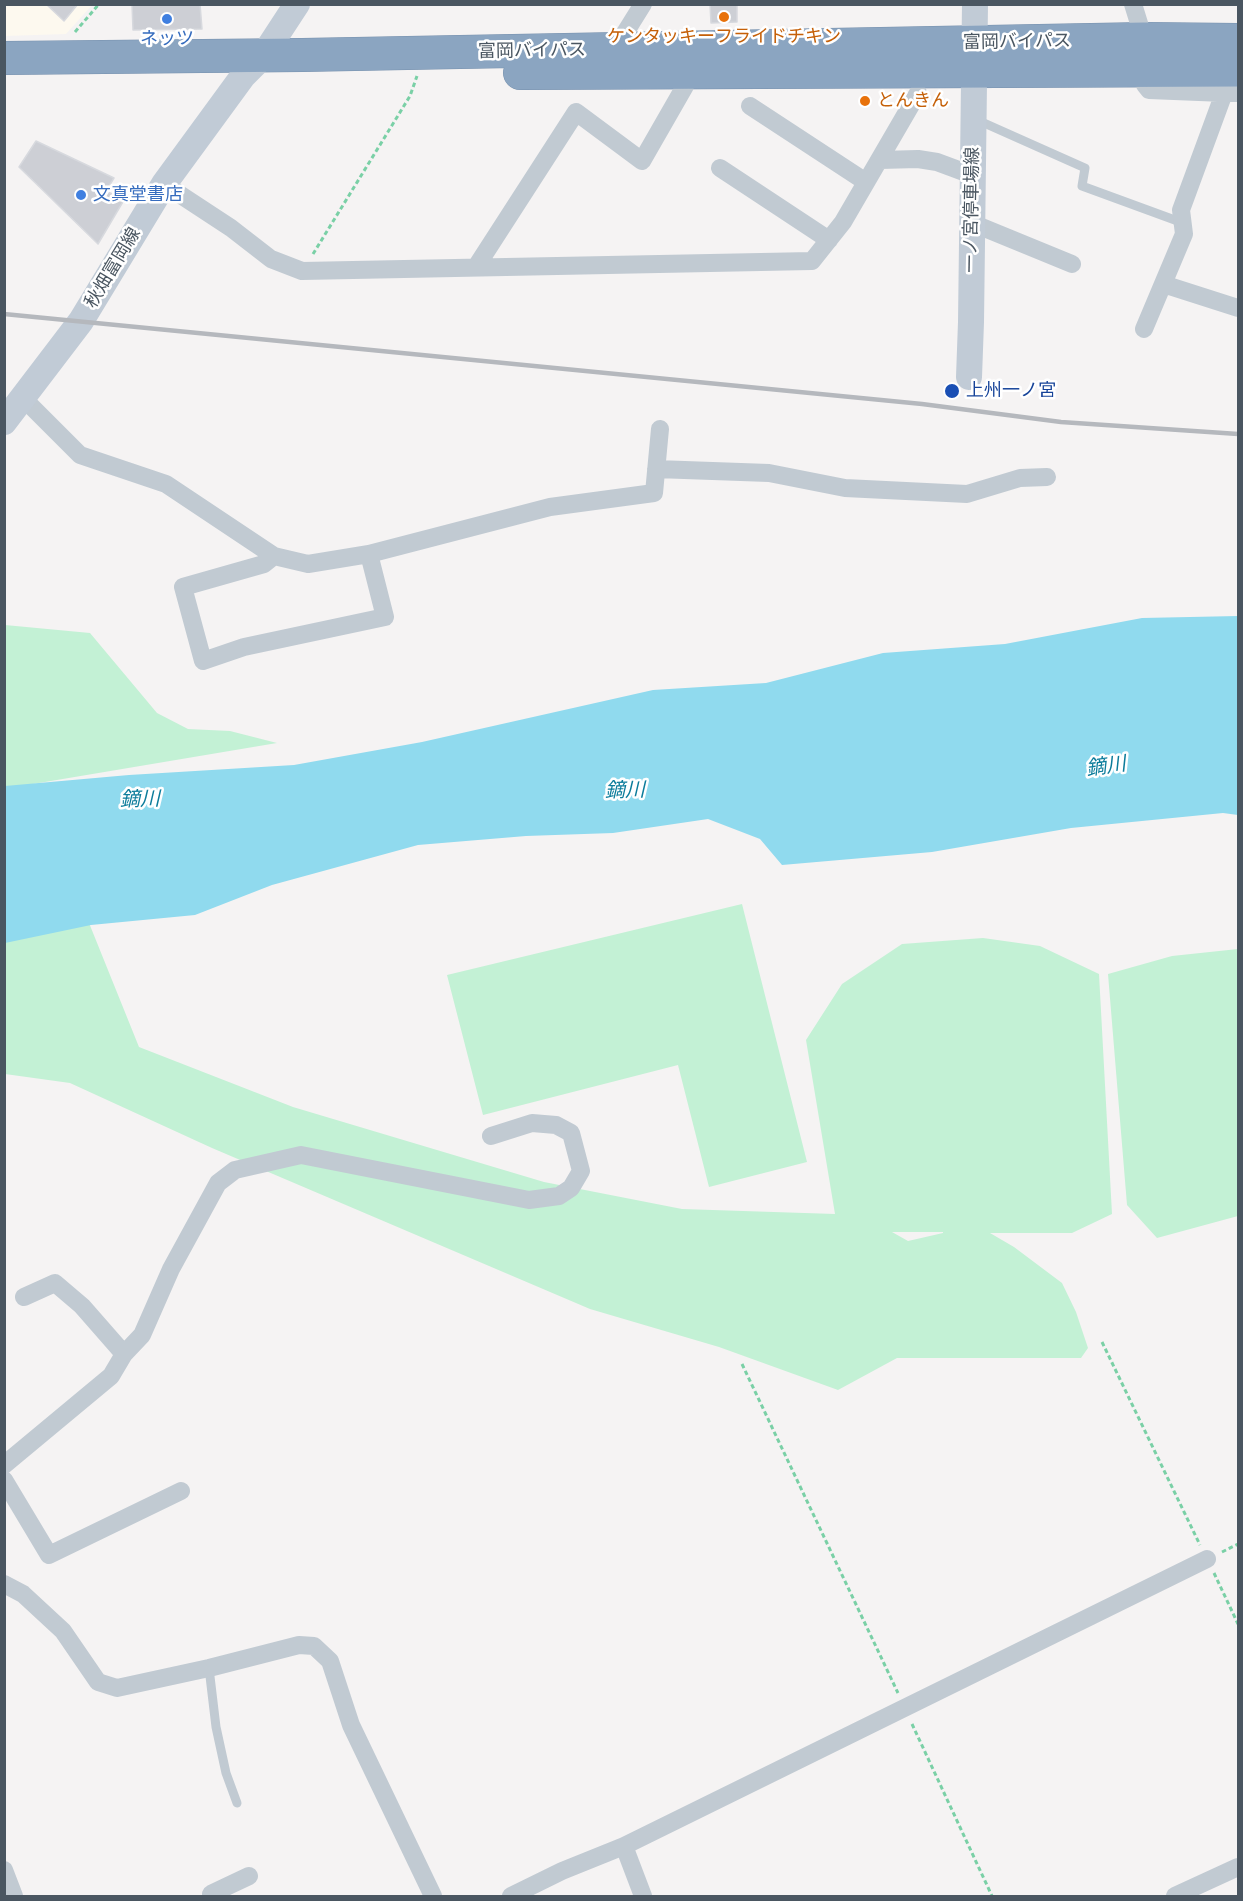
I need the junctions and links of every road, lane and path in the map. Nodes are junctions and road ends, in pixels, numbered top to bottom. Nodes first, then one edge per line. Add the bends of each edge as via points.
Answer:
1 (99, 4) edge
2 (297, 4) edge
3 (643, 4) edge
4 (975, 4) edge
5 (1133, 4) edge
6 (1239, 40) edge
7 (615, 49) junction
8 (974, 56) junction
9 (73, 57) junction
10 (4, 58) edge
11 (1148, 59) junction
12 (253, 66) junction
13 (417, 74) junction
14 (4, 78) edge
15 (1234, 85) edge
16 (685, 86) dead end
17 (918, 93) dead end
18 (750, 106) dead end
19 (973, 118) junction
20 (880, 160) junction
21 (720, 168) dead end
22 (972, 175) junction
23 (866, 183) junction
24 (164, 184) junction
25 (972, 223) junction
26 (1183, 223) junction
27 (829, 240) junction
28 (1072, 264) dead end
29 (476, 267) junction
30 (302, 271) junction
31 (1163, 284) junction
32 (1239, 308) edge
33 (1144, 329) dead end
34 (969, 377) dead end
35 (23, 398) junction
36 (4, 422) edge
37 (660, 429) dead end
38 (656, 468) junction
39 (1047, 477) dead end
40 (369, 554) junction
41 (274, 556) junction
42 (491, 1136) dead end
43 (24, 1296) dead end
44 (1102, 1342) dead end
45 (124, 1354) junction
46 (742, 1364) dead end
47 (4, 1465) edge
48 (4, 1480) edge
49 (182, 1491) dead end
50 (1207, 1559) junction
51 (4, 1584) edge
52 (1239, 1624) edge
53 (209, 1668) junction
54 (905, 1708) junction
55 (237, 1803) dead end
56 (624, 1846) junction
57 (1239, 1867) edge
58 (249, 1876) dead end
59 (212, 1896) edge
60 (433, 1896) edge
61 (511, 1896) edge
62 (643, 1896) edge
63 (992, 1896) edge
64 (1175, 1896) edge

1 - 9 path via 73,34
2 - 12 main road, 秋畑富岡線
3 - 7 street
4 - 8 main road, 一ノ宮停車場線
5 - 11 street
6 - 11 highway, 富岡バイパス
7 - 8 highway, 富岡バイパス
7 - 12 highway, 富岡バイパス
8 - 11 highway, 富岡バイパス
8 - 13 highway, 富岡バイパス
8 - 19 main road, 一ノ宮停車場線
9 - 10 highway, 富岡バイパス
9 - 12 highway, 富岡バイパス
11 - 15 highway, 富岡バイパス
12 - 13 highway, 富岡バイパス
12 - 14 highway, 富岡バイパス
12 - 24 main road, 秋畑富岡線
13 - 30 path via 410,96
15 - 26 street via 1181,210
16 - 29 street via 642,161 576,112
17 - 20 street
18 - 23 street
19 - 22 main road, 一ノ宮停車場線
19 - 26 lane via 1085,168 1082,186
20 - 22 street via 937,162
20 - 23 street
21 - 27 street
22 - 25 main road, 一ノ宮停車場線
23 - 27 street
24 - 30 street via 271,259
24 - 35 main road, 秋畑富岡線 via 81,321
25 - 28 street
25 - 34 main road, 一ノ宮停車場線
26 - 31 street via 1184,234
27 - 29 street via 812,261
29 - 30 street
31 - 32 street
31 - 33 street
35 - 36 main road, 秋畑富岡線
35 - 41 street via 80,455 166,484
37 - 38 street
38 - 39 street via 769,473 845,488 967,494 1020,478
38 - 40 street via 654,493 550,507
40 - 41 street via 308,564
40 - 41 street via 385,617 244,646 203,661 183,587 264,564
42 - 45 street via 532,1123 555,1125 571,1133 581,1171 571,1188 560,1196 529,1200 301,1155 235,1170 218,1183 171,1269 142,1335
43 - 45 street via 55,1283 82,1306
44 - 50 path
45 - 47 street via 111,1376
46 - 54 path
48 - 49 street via 49,1555
50 - 52 path
50 - 54 street
51 - 53 street via 23,1594 63,1631 98,1682 117,1688
53 - 55 lane via 216,1727
53 - 60 street via 299,1645 314,1646 330,1661 351,1725
54 - 56 street
54 - 63 path
56 - 61 street
56 - 62 street
57 - 64 street
58 - 59 street

